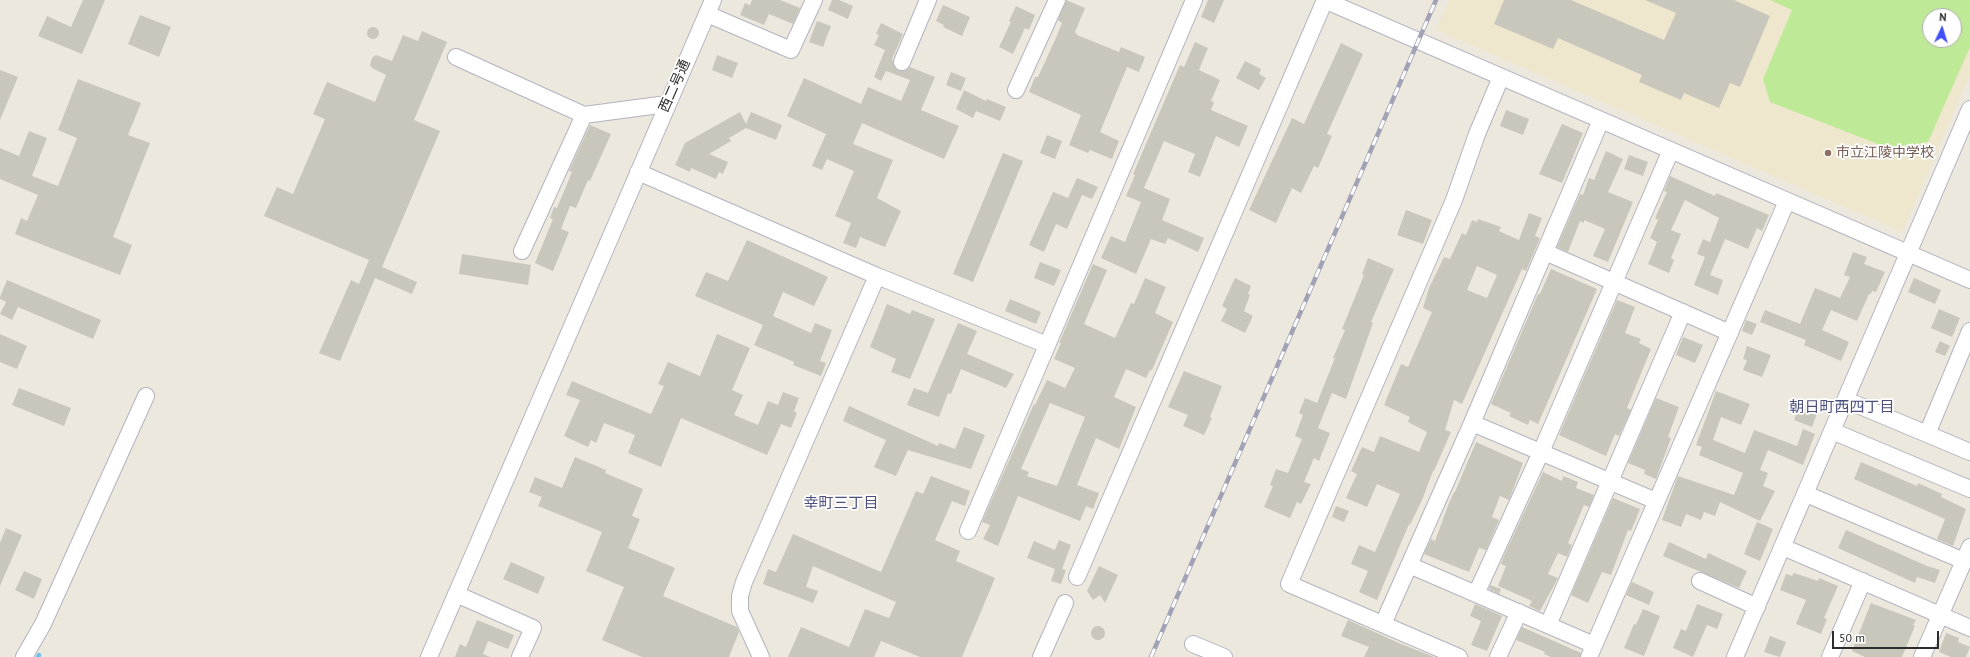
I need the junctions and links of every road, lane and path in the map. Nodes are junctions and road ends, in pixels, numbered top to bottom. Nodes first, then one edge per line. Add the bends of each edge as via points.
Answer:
1 (814, 0) edge
2 (928, 0) edge
3 (1057, 0) edge
4 (1194, 0) edge
5 (1325, 0) edge
6 (710, 7) edge
7 (456, 57) dead end
8 (902, 62) dead end
9 (1501, 77) junction
10 (1016, 90) dead end
11 (667, 104) junction
12 (1970, 109) edge
13 (584, 115) junction
14 (1601, 120) junction
15 (1671, 150) junction
16 (638, 172) junction
17 (1787, 201) junction
18 (522, 251) dead end
19 (1545, 252) junction
20 (1909, 253) junction
21 (877, 276) junction
22 (1970, 280) edge
23 (1613, 282) junction
24 (1683, 312) junction
25 (1970, 331) edge
26 (1730, 333) junction
27 (1047, 345) junction
28 (146, 396) dead end
29 (1846, 400) junction
30 (1472, 423) junction
31 (1832, 431) junction
32 (1927, 434) junction
33 (1541, 452) junction
34 (1970, 452) edge
35 (1609, 481) junction
36 (1970, 489) edge
37 (1806, 494) junction
38 (1656, 501) junction
39 (968, 531) dead end
40 (1783, 547) junction
41 (1967, 554) edge
42 (1409, 565) junction
43 (1077, 577) dead end
44 (1700, 581) dead end
45 (1863, 581) junction
46 (456, 594) junction
47 (1476, 594) junction
48 (1065, 603) dead end
49 (1756, 607) junction
50 (1519, 612) junction
51 (1941, 614) junction
52 (1383, 624) junction
53 (1548, 625) junction
54 (1970, 628) edge
55 (1193, 644) dead end
56 (1592, 651) edge
57 (24, 657) edge
58 (429, 657) edge
59 (520, 657) edge
60 (761, 657) edge
61 (1041, 657) edge
62 (1224, 657) edge
63 (1459, 657) edge
64 (1498, 657) edge
65 (1735, 657) edge
66 (1830, 657) edge
67 (1922, 657) edge

1 - 6 street via 791,50
2 - 8 street
3 - 10 street
4 - 27 street
5 - 9 street
5 - 43 street
6 - 11 street, 西二号通
7 - 13 street
9 - 14 street
9 - 52 street via 1477,134 1454,200 1289,584
11 - 13 street
11 - 16 street, 西二号通
12 - 20 street
13 - 18 street
14 - 15 street
14 - 19 street
15 - 17 street
15 - 23 street
16 - 21 street
16 - 46 street, 西二号通
17 - 20 street
17 - 26 street
19 - 23 street
19 - 30 street
20 - 22 street
20 - 29 street
21 - 27 street
21 - 60 street via 744,582 740,596 740,611
23 - 24 street
23 - 33 street
24 - 26 street
24 - 35 street
25 - 32 street
26 - 38 street
27 - 39 street
28 - 57 street via 43,624
29 - 31 street
29 - 32 street
30 - 33 street
30 - 42 street
31 - 36 street
31 - 37 street
32 - 34 street
33 - 35 street
33 - 47 street
35 - 38 street
35 - 53 street
37 - 40 street
37 - 41 street
38 - 56 street
40 - 45 street
40 - 49 street
41 - 51 street
42 - 47 street
42 - 52 street
44 - 49 street
45 - 51 street
45 - 66 street
46 - 58 street, 西二号通
46 - 59 street via 533,628
47 - 50 street
48 - 61 street
49 - 65 street
50 - 53 street
50 - 64 street
51 - 54 street
51 - 67 street
52 - 63 street
53 - 56 street
55 - 62 street

